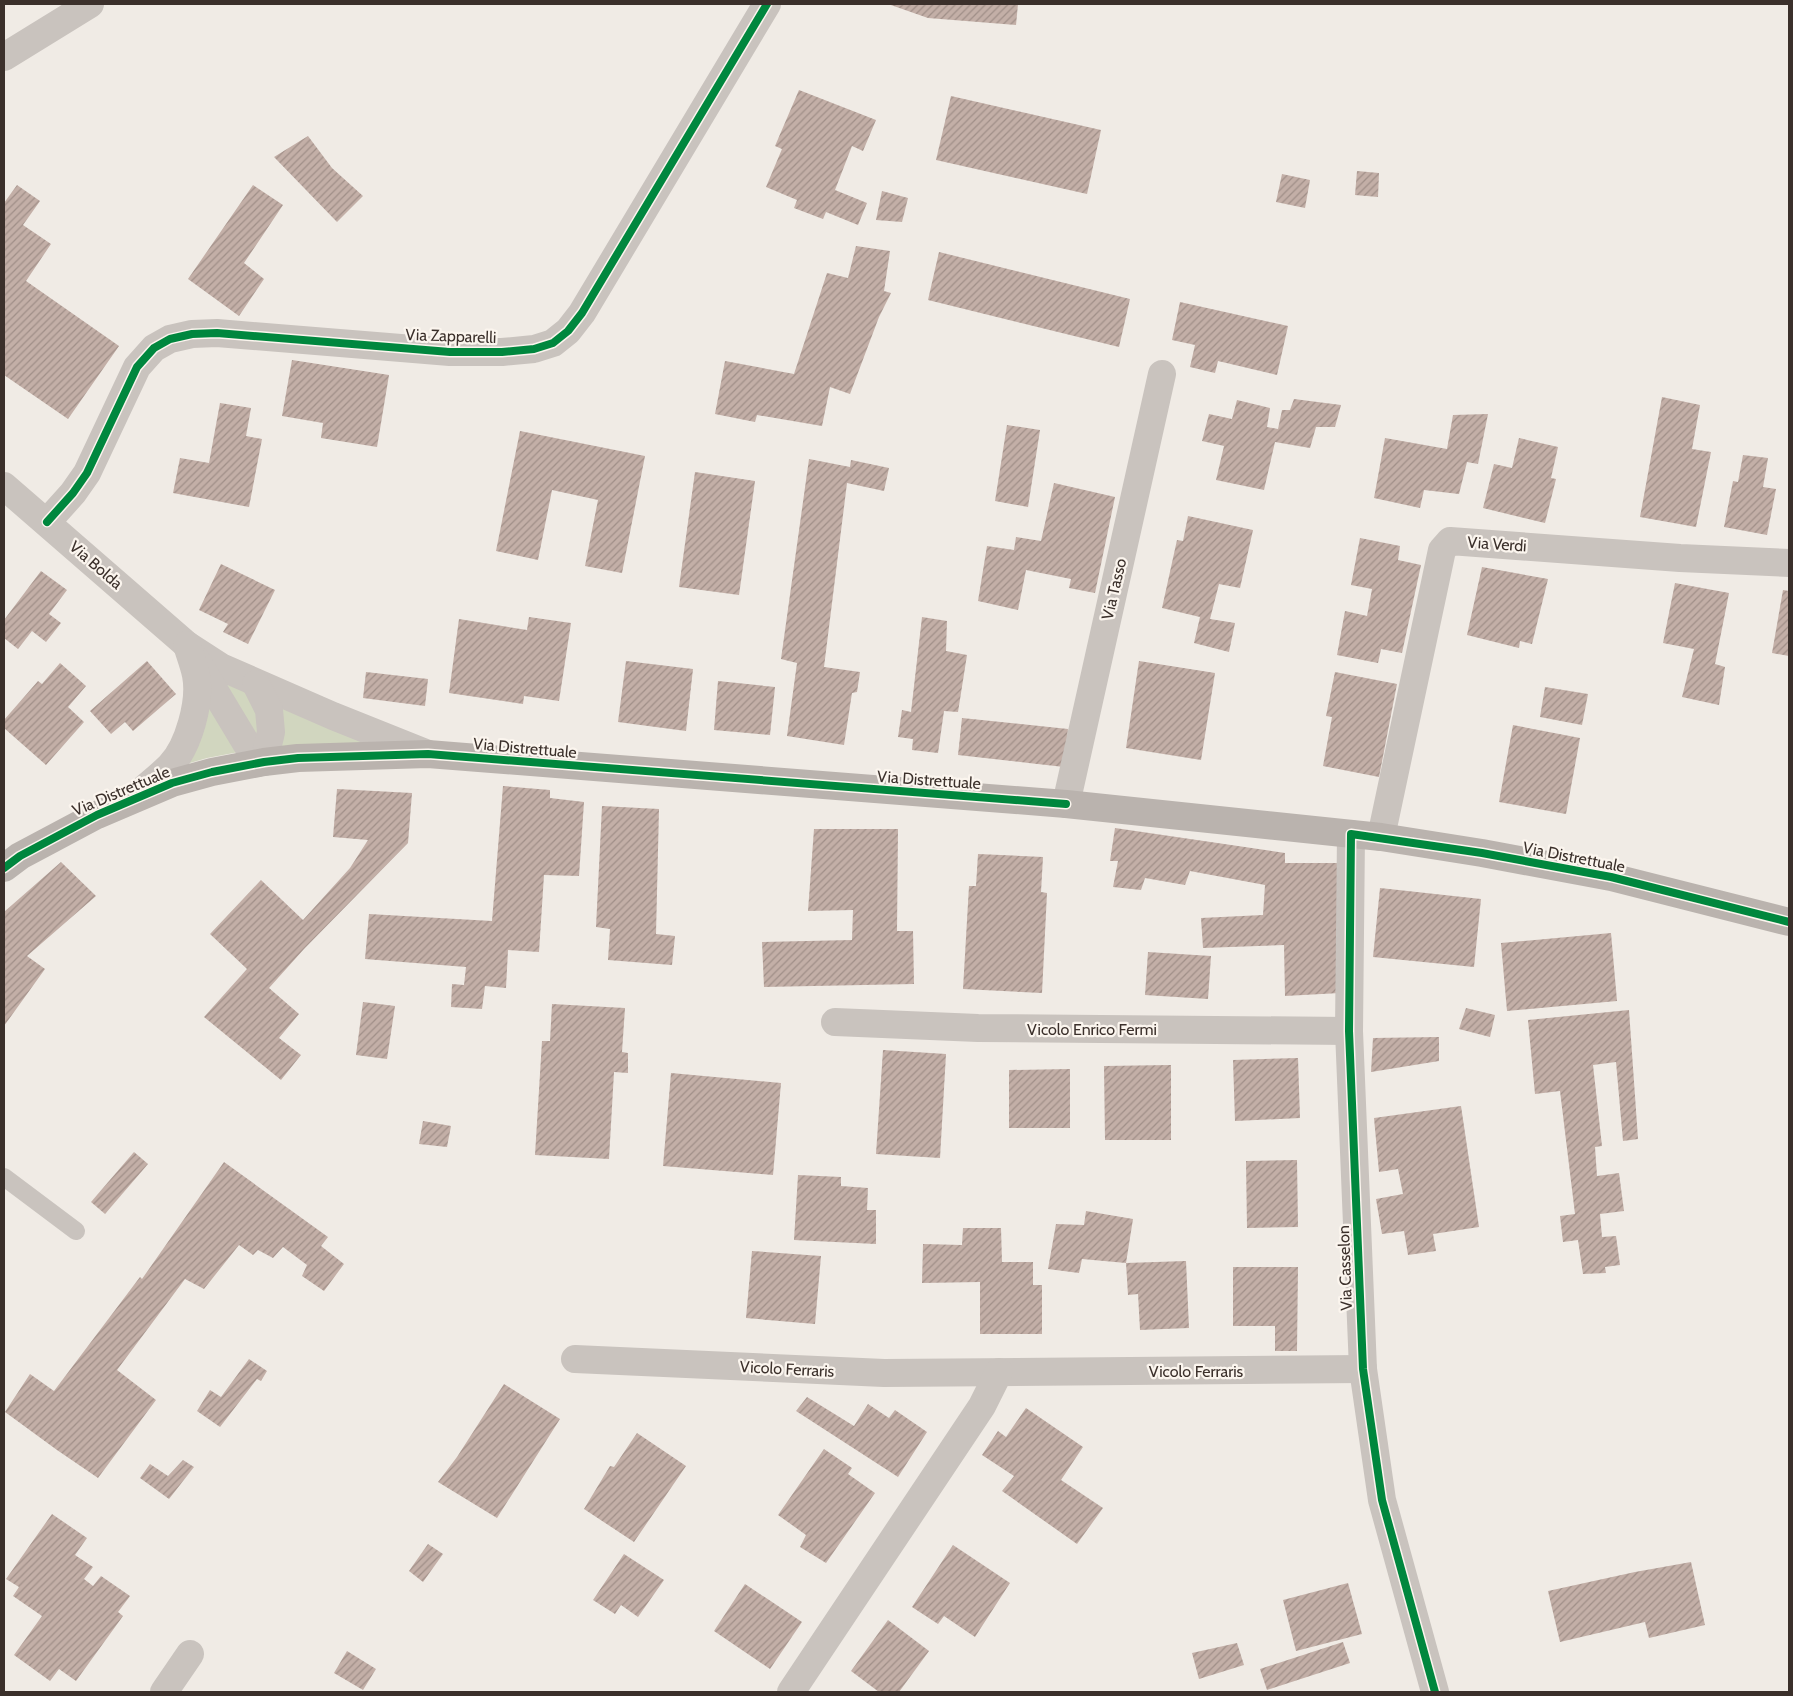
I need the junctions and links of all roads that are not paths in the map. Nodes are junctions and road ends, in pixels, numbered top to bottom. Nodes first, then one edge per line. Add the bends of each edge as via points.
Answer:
1 (90, 4) edge
2 (767, 4) edge
3 (4, 58) edge
4 (1162, 374) dead end
5 (4, 486) edge
6 (47, 522) junction
7 (1789, 562) edge
8 (187, 646) junction
9 (256, 684) junction
10 (428, 754) junction
11 (261, 762) junction
12 (134, 798) junction
13 (1066, 804) junction
14 (1351, 834) junction
15 (1381, 837) junction
16 (4, 868) edge
17 (1789, 922) edge
18 (835, 1022) dead end
19 (1349, 1031) junction
20 (4, 1177) edge
21 (76, 1231) dead end
22 (575, 1359) dead end
23 (1363, 1369) junction
24 (999, 1372) junction
25 (190, 1654) dead end
26 (164, 1692) edge
27 (791, 1692) edge
28 (1436, 1692) edge

1 - 3 street
2 - 6 street, Via Zapparelli via 582,313 553,344 510,352 450,352 217,333 170,339 154,348 137,368 87,473
4 - 13 street, Via Tasso
5 - 6 street, Via Bolda
6 - 8 street, Via Bolda
7 - 15 street, Via Verdi via 1680,558 1450,541 1442,550
8 - 9 street
8 - 11 street
8 - 12 street via 196,677 196,700 189,730 182,750 171,765
9 - 10 street
9 - 11 street via 269,710 271,732
10 - 11 main road, Via Distrettuale
10 - 13 main road, Via Distrettuale
11 - 12 main road, Via Distrettuale via 172,783
12 - 16 main road, Via Distrettuale via 61,833
13 - 14 main road, Via Distrettuale
14 - 15 main road, Via Distrettuale
14 - 19 street, Via Casselon
15 - 17 main road, Via Distrettuale via 1482,852 1611,877
18 - 19 street, Vicolo Enrico Fermi via 978,1028
19 - 23 street, Via Casselon
20 - 21 lane
22 - 24 street, Vicolo Ferraris via 884,1374
23 - 24 street, Vicolo Ferraris
23 - 28 street, Via Casselon via 1382,1500
24 - 27 street via 982,1406
25 - 26 street

